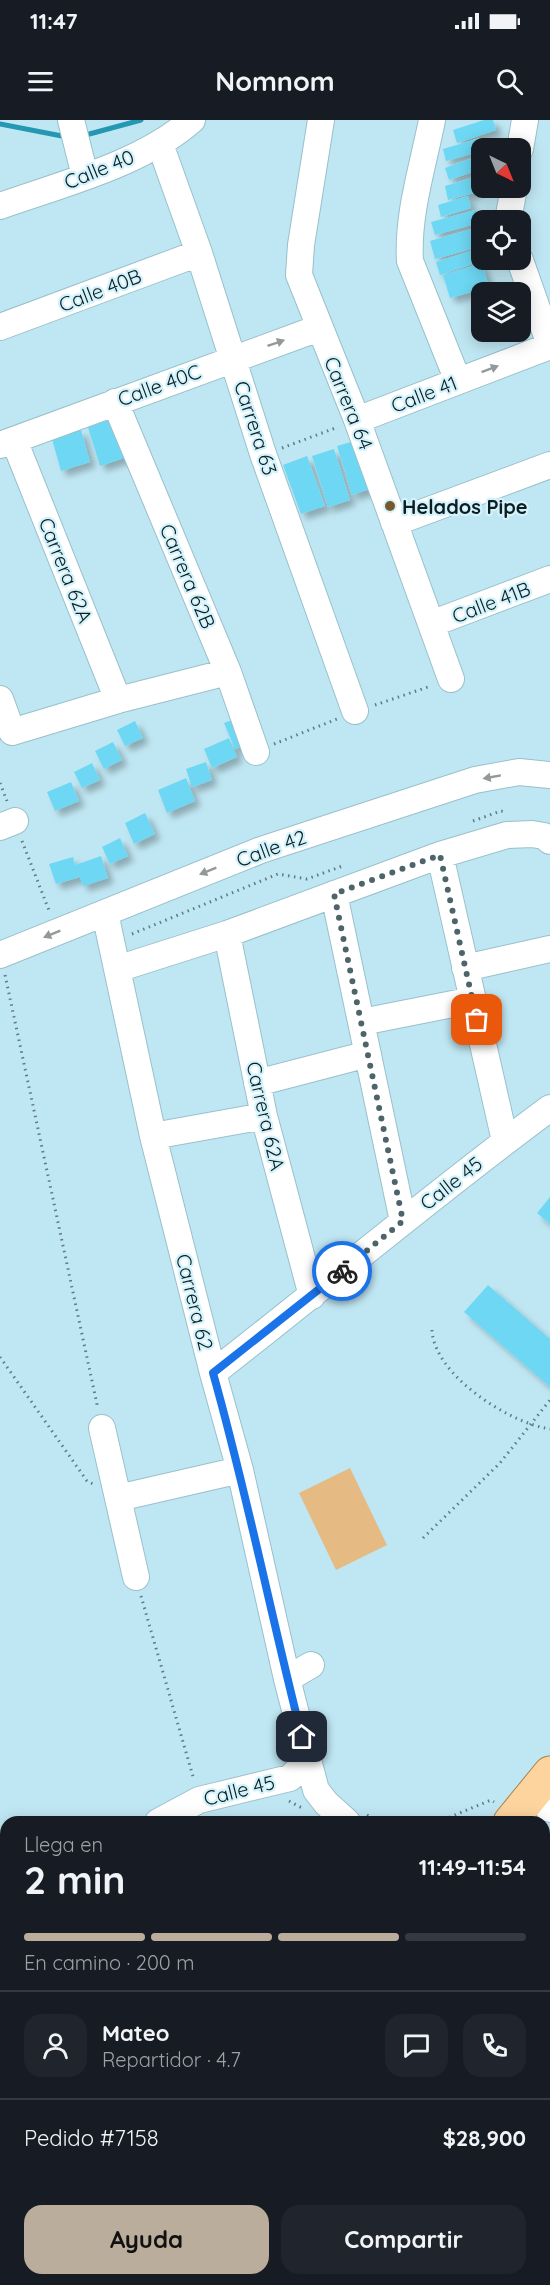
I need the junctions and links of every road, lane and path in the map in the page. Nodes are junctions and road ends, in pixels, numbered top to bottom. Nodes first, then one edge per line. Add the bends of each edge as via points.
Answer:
1 (192, 120) edge
2 (321, 120) edge
3 (432, 120) edge
4 (525, 120) edge
5 (72, 124) edge
6 (522, 138) edge
7 (160, 144) junction
8 (83, 169) junction
9 (0, 206) edge
10 (199, 253) junction
11 (523, 270) edge
12 (0, 327) edge
13 (319, 328) junction
14 (550, 346) edge
15 (234, 358) junction
16 (458, 381) junction
17 (115, 402) junction
18 (357, 420) junction
19 (7, 443) edge
20 (263, 454) junction
21 (550, 465) edge
22 (394, 522) junction
23 (550, 579) edge
24 (431, 624) junction
25 (228, 672) junction
26 (451, 679) dead end
27 (0, 700) edge
28 (118, 700) junction
29 (356, 711) dead end
30 (256, 752) dead end
31 (550, 775) edge
32 (0, 783) edge
33 (512, 813) dead end
34 (468, 822) dead end
35 (7, 824) edge
36 (550, 841) edge
37 (440, 855) junction
38 (350, 864) dead end
39 (334, 894) junction
40 (105, 913) junction
41 (57, 932) junction
42 (227, 934) junction
43 (111, 942) junction
44 (550, 949) edge
45 (2, 961) edge
46 (465, 968) junction
47 (117, 969) junction
48 (473, 1000) junction
49 (362, 1022) junction
50 (368, 1054) junction
51 (257, 1083) junction
52 (550, 1108) edge
53 (264, 1116) junction
54 (153, 1136) junction
55 (505, 1141) junction
56 (403, 1221) junction
57 (312, 1296) junction
58 (432, 1330) dead end
59 (0, 1357) edge
60 (213, 1373) junction
61 (550, 1400) edge
62 (531, 1425) junction
63 (102, 1428) joint
64 (550, 1429) edge
65 (240, 1470) junction
66 (118, 1498) junction
67 (423, 1538) dead end
68 (136, 1577) joint
69 (311, 1665) dead end
70 (286, 1679) junction
71 (192, 1777) dead end
72 (293, 1779) junction
73 (321, 1797) junction
74 (531, 1804) edge
75 (169, 1816) edge
76 (353, 1816) edge
77 (453, 1816) edge

1 - 7 street, Calle 40
2 - 13 street, Carrera 64 via 299,275
3 - 16 street via 413,219 410,261
4 - 6 street
5 - 8 street
7 - 8 street, Calle 40
7 - 10 street, Carrera 63
8 - 9 street, Calle 40
10 - 12 street, Calle 40B
10 - 15 street, Carrera 63
11 - 14 street
15 -> 13 street, Calle 40C
13 - 18 street, Carrera 64
16 -> 14 street, Calle 41
15 - 17 street, Calle 40C
15 - 20 street, Carrera 63
16 - 18 street, Calle 41
17 - 19 street, Calle 40C
17 - 25 street, Carrera 62B
18 - 20 path
18 - 22 street, Carrera 64
19 - 28 street, Carrera 62A
20 - 29 street, Carrera 63
21 - 22 street
22 - 24 street, Carrera 64
23 - 24 street, Calle 41B
24 - 26 street, Carrera 64
25 - 28 street
25 - 30 street, Carrera 62B
27 - 28 street via 12,732
31 -> 40 street, Calle 42 via 519,772 475,780 261,850
32 - 35 path
33 - 34 path via 501,811
35 - 41 path
36 - 37 street via 532,834 507,835
37 - 39 street
37 - 46 street
38 - 43 path via 307,879 278,874
39 - 42 street
39 - 49 street
40 - 41 street, Calle 42
40 - 43 street, Carrera 62
41 -> 45 street, Calle 42
42 - 47 street
42 - 51 street, Carrera 62A
43 - 47 street, Carrera 62
44 - 46 street
45 - 63 path
46 - 48 street
47 - 54 street, Carrera 62
48 - 49 street
48 - 55 street
49 - 50 street
50 - 51 street
50 - 56 street
51 - 53 street, Carrera 62A
52 - 55 street, Calle 45
53 - 54 street
53 - 57 street, Carrera 62A
54 - 60 street, Carrera 62
55 - 56 street, Calle 45
56 - 57 street, Calle 45
57 - 60 street, Calle 45
58 - 62 path via 440,1357 471,1389 511,1417
59 - 66 path via 87,1481
60 - 65 street, Carrera 62
61 - 62 path
62 - 64 path
62 - 67 path via 500,1463
63 - 66 street
65 - 66 street
65 - 70 street, Carrera 62
66 - 68 street
68 - 71 path
69 - 70 street
70 - 72 street, Carrera 62
72 - 73 street, Calle 45
72 - 73 path via 309,1811
72 - 75 street, Calle 45 via 199,1800
73 - 76 street, Calle 45
74 - 77 path via 492,1800

